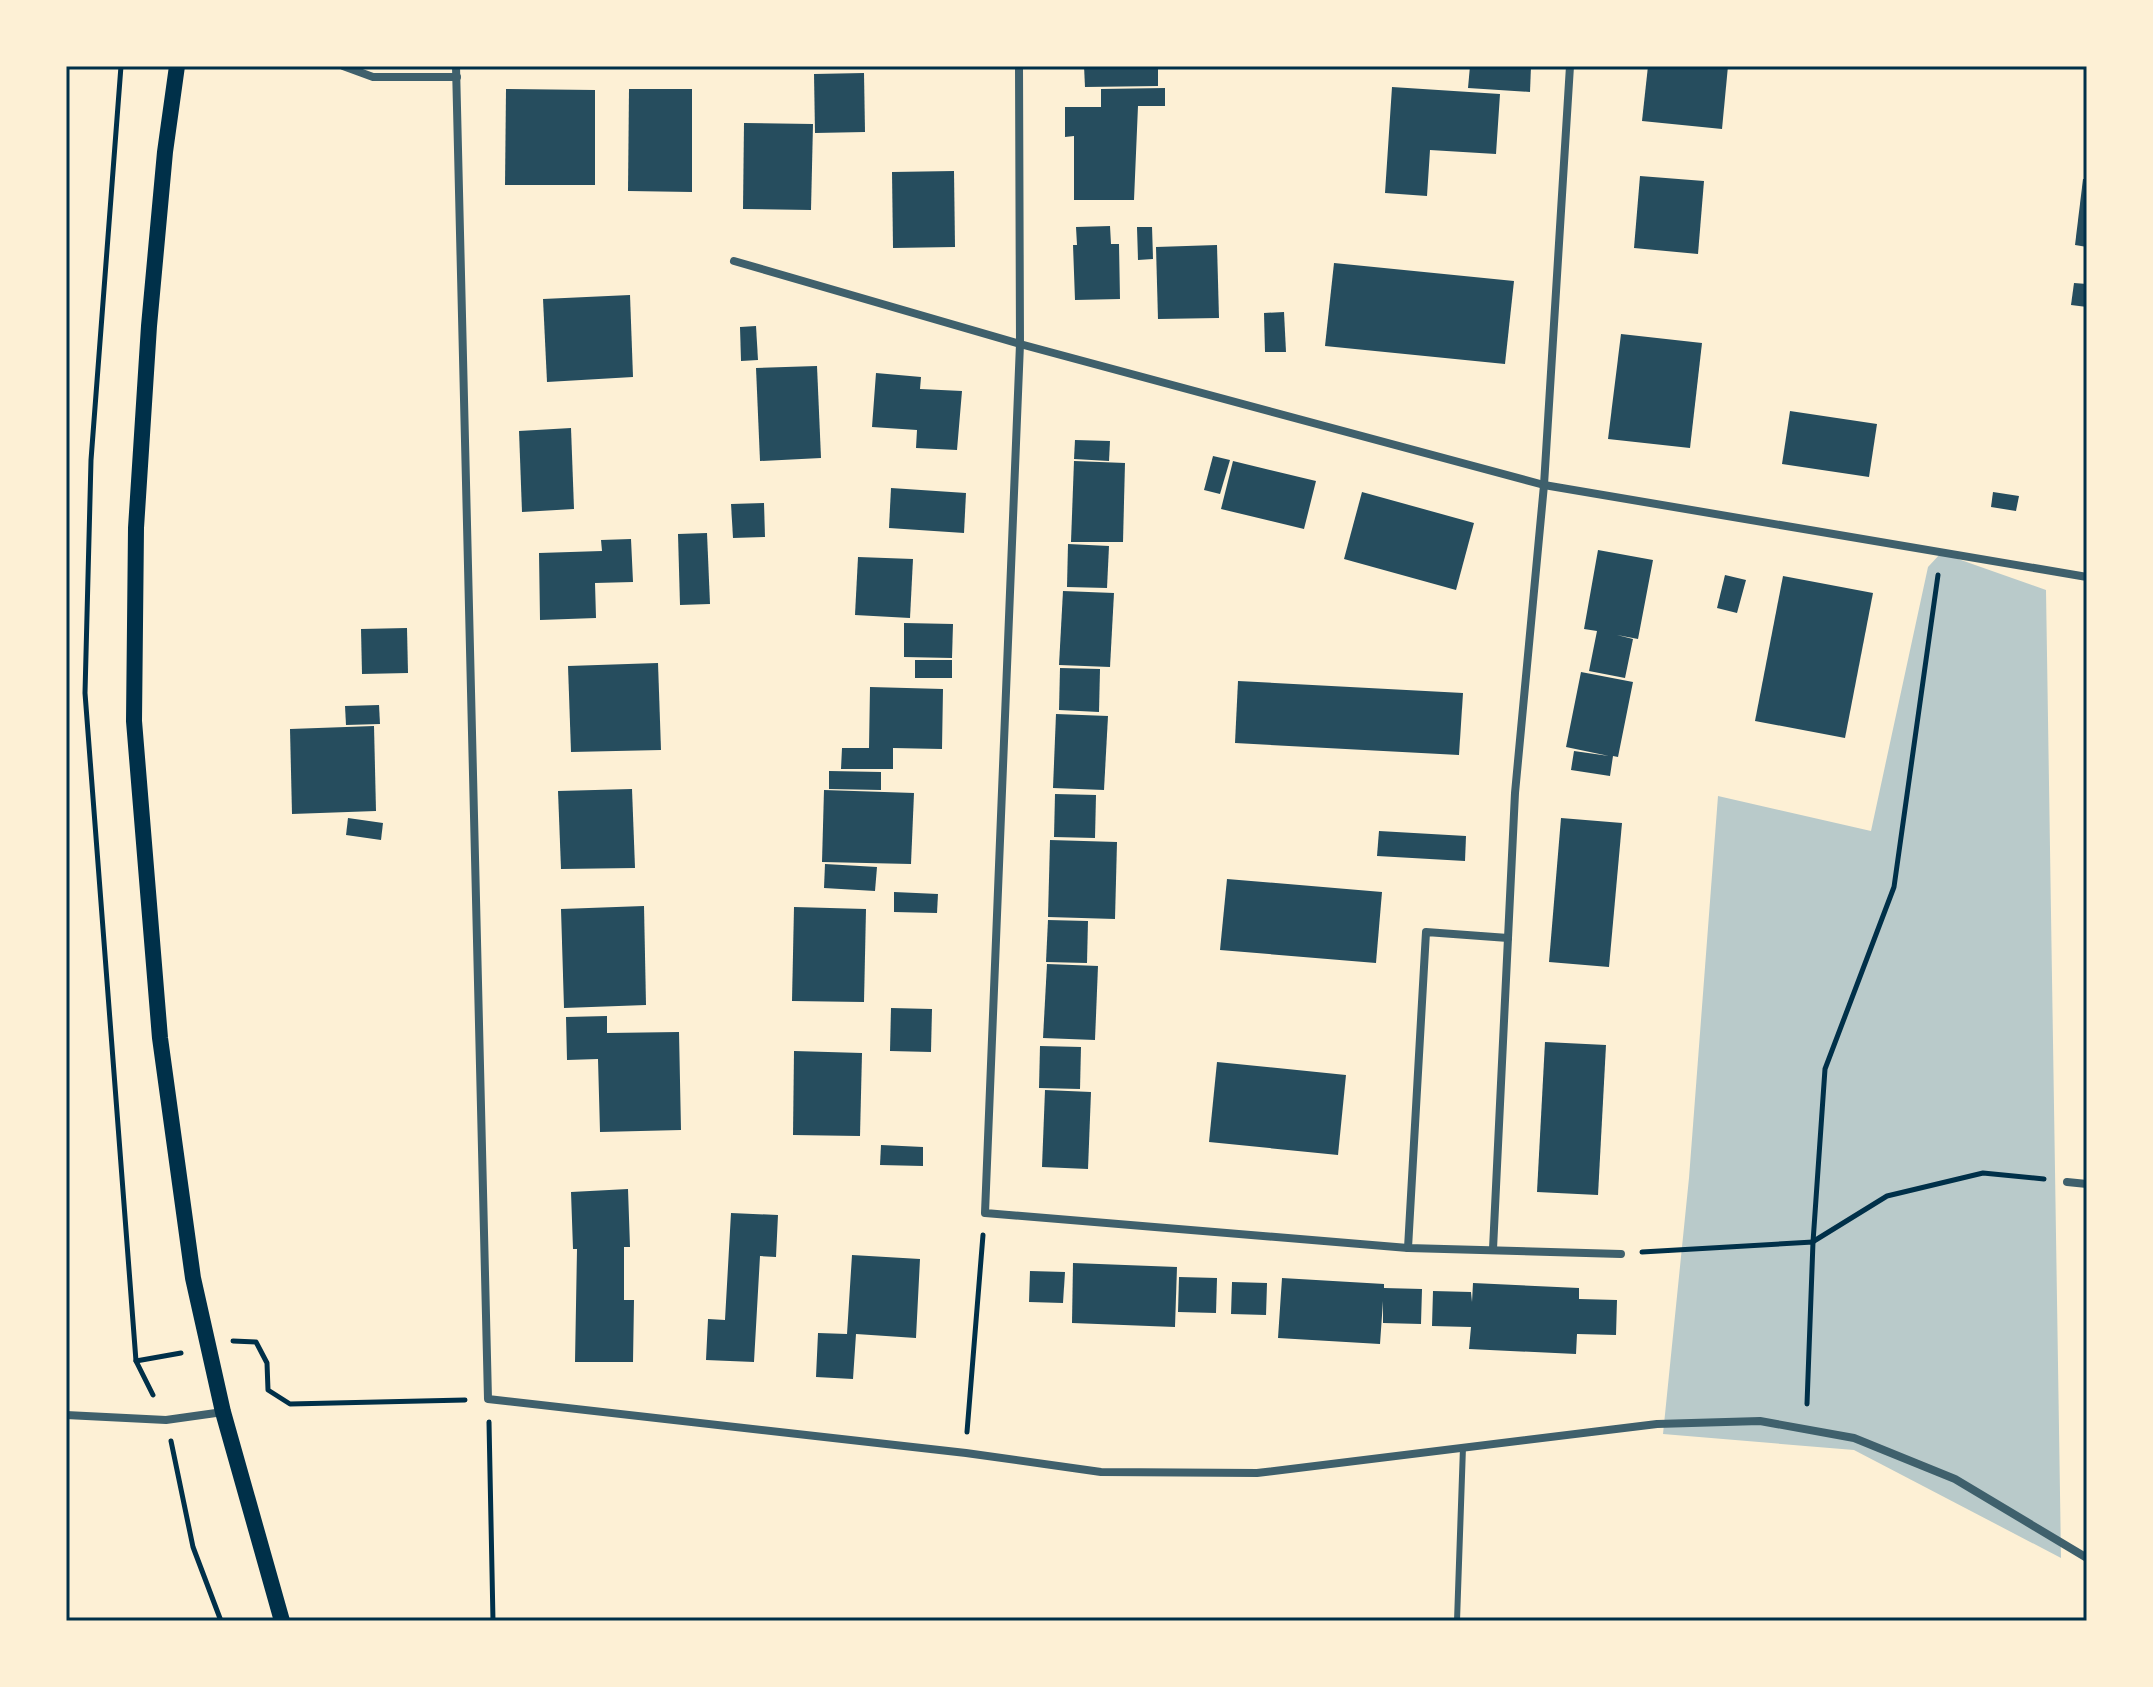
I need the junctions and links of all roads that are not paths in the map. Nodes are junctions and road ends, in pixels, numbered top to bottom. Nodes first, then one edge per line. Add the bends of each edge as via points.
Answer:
1 (177, 66) edge
2 (343, 66) edge
3 (456, 66) edge
4 (1019, 66) edge
5 (1570, 66) edge
6 (457, 77) junction
7 (734, 261) dead end
8 (1020, 344) junction
9 (1544, 485) junction
10 (2087, 577) edge
11 (1508, 938) junction
12 (2067, 1182) road end
13 (2087, 1184) edge
14 (1408, 1248) junction
15 (1493, 1249) junction
16 (1621, 1254) road end
17 (223, 1412) junction
18 (66, 1415) edge
19 (1463, 1447) junction
20 (2087, 1558) edge
21 (282, 1621) edge
22 (1457, 1621) edge

1 - 17 main road via 144,404 136,528 134,721 160,1038 193,1278
2 - 6 street via 373,77
3 - 6 street
4 - 8 street
5 - 9 street
6 - 19 street via 488,1399 1101,1472 1257,1473
7 - 8 street
8 - 9 street
8 - 14 street via 985,1213
9 - 10 street
9 - 11 street via 1515,793
11 - 14 street via 1426,932
11 - 15 street
12 - 13 street
14 - 15 street
15 - 16 street
17 - 18 street via 166,1420
17 - 21 main road
19 - 20 street via 1657,1424 1760,1421 1854,1438 1955,1479
19 - 22 lane

